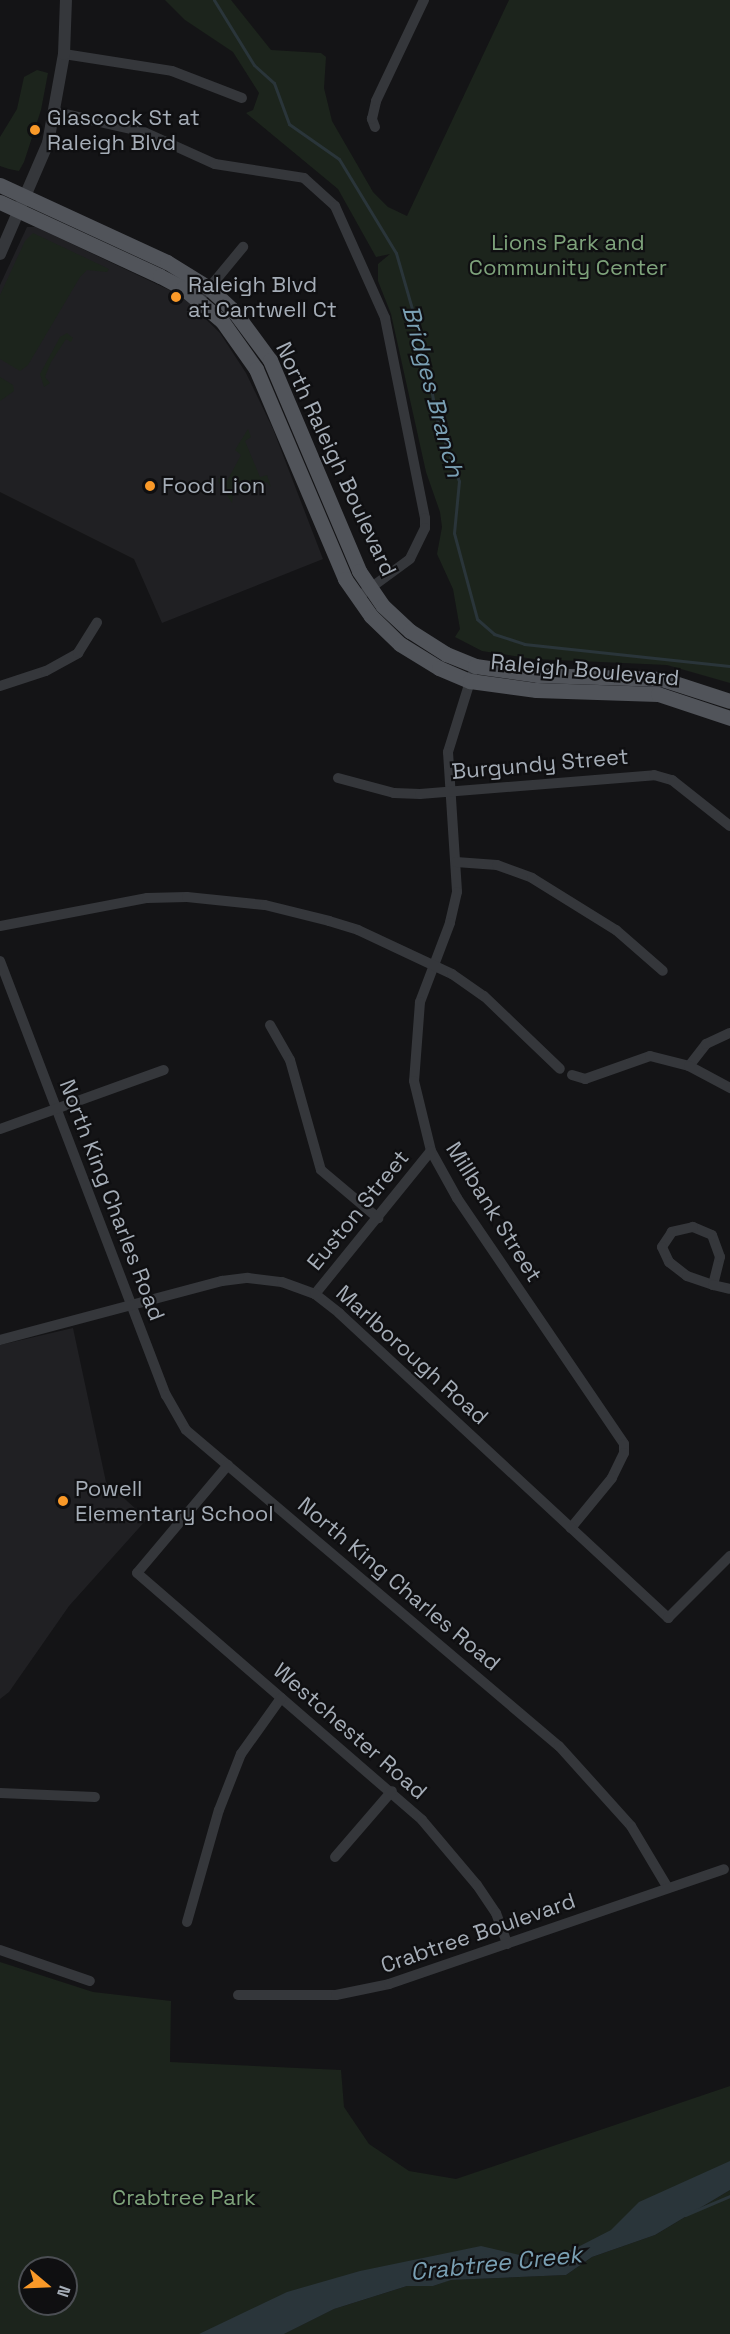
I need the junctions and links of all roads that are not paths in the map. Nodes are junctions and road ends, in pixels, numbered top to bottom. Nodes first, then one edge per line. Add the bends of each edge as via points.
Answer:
1 (66, 0) edge
2 (424, 0) edge
3 (64, 54) junction
4 (242, 98) dead end
5 (56, 112) junction
6 (375, 127) dead end
7 (0, 185) edge
8 (0, 202) edge
9 (23, 204) junction
10 (243, 247) dead end
11 (0, 254) edge
12 (209, 288) junction
13 (199, 301) junction
14 (370, 589) junction
15 (357, 598) junction
16 (97, 623) dead end
17 (475, 666) junction
18 (470, 681) junction
19 (0, 686) edge
20 (730, 701) edge
21 (730, 718) edge
22 (338, 778) dead end
23 (448, 791) junction
24 (730, 826) edge
25 (456, 862) junction
26 (0, 926) edge
27 (0, 961) edge
28 (434, 966) junction
29 (663, 971) dead end
30 (270, 1025) dead end
31 (730, 1033) edge
32 (689, 1066) junction
33 (560, 1069) dead end
34 (164, 1070) dead end
35 (572, 1075) dead end
36 (730, 1088) edge
37 (56, 1110) junction
38 (0, 1129) edge
39 (431, 1151) junction
40 (378, 1218) junction
41 (713, 1285) junction
42 (730, 1289) edge
43 (315, 1294) junction
44 (132, 1303) junction
45 (0, 1340) edge
46 (228, 1465) junction
47 (570, 1528) junction
48 (730, 1556) edge
49 (281, 1698) junction
50 (392, 1791) junction
51 (0, 1793) edge
52 (95, 1797) dead end
53 (335, 1857) dead end
54 (724, 1869) dead end
55 (668, 1888) junction
56 (187, 1922) dead end
57 (507, 1944) junction
58 (0, 1950) edge
59 (90, 1981) dead end
60 (238, 1995) dead end

1 - 3 street
2 - 6 street via 376,101 372,119
3 - 4 street via 172,71
3 - 5 street
5 - 9 street
5 - 14 street via 144,132 215,164 304,178 335,206 385,318 425,518 425,528 410,559
7 - 9 main road, North Raleigh Boulevard
8 - 9 main road, North Raleigh Boulevard
9 - 11 street
9 - 12 main road, North Raleigh Boulevard via 167,262
9 - 13 main road, North Raleigh Boulevard via 160,276
10 - 12 street
12 - 13 street
12 - 14 main road, North Raleigh Boulevard via 233,310 270,360
13 - 15 main road, North Raleigh Boulevard via 222,321 256,369 345,579
14 - 15 street
14 - 17 main road, North Raleigh Boulevard via 410,631 446,654
15 - 18 main road, North Raleigh Boulevard via 400,644
16 - 19 street via 78,653 46,671
17 - 18 street, Millbank Street
17 - 20 main road, Raleigh Boulevard via 538,675 662,679
18 - 21 main road, Raleigh Boulevard via 536,690 658,694
18 - 23 street, Millbank Street via 448,752
22 - 23 street, Burgundy Street via 394,793
23 - 24 street, Burgundy Street via 654,775 672,780
23 - 25 street, Millbank Street
25 - 28 street, Millbank Street via 457,892
25 - 29 street via 497,865 532,878 616,930
26 - 28 street via 147,898 214,898 266,905 329,921 358,930
27 - 37 street, North King Charles Road
28 - 33 street via 484,996
28 - 39 street, Millbank Street via 420,1002 413,1061 417,1104
30 - 40 street via 290,1060 321,1170
31 - 32 street via 705,1044
32 - 35 street via 650,1056 585,1079
32 - 36 street
34 - 37 street
37 - 38 street
37 - 44 street, North King Charles Road
39 - 40 street, Euston Street
39 - 47 street, Millbank Street via 457,1198 624,1444 612,1478
40 - 43 street, Euston Street
41 - 41 street via 687,1276 669,1262 662,1247 672,1232 693,1227 712,1235 720,1257
41 - 42 street
43 - 44 street, Marlborough Road via 282,1282 248,1278
43 - 47 street, Marlborough Road
44 - 45 street, Marlborough Road
44 - 46 street, North King Charles Road via 166,1395 186,1430
46 - 49 street, Westchester Road via 137,1573
46 - 55 street, North King Charles Road via 559,1746 631,1826
47 - 48 street, Marlborough Road via 668,1618
49 - 50 street, Westchester Road
49 - 56 street via 241,1754 219,1810
50 - 53 street
50 - 57 street, Westchester Road via 477,1885 496,1913
51 - 52 street
54 - 55 street, Crabtree Boulevard
55 - 57 street, Crabtree Boulevard
57 - 60 street, Crabtree Boulevard via 360,1992
58 - 59 street

